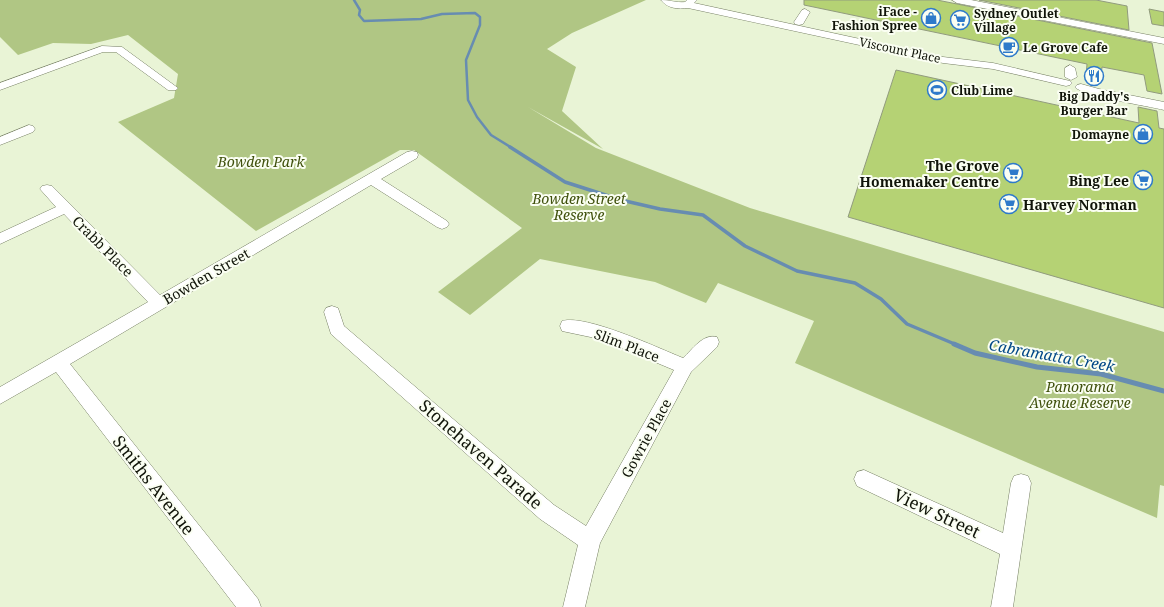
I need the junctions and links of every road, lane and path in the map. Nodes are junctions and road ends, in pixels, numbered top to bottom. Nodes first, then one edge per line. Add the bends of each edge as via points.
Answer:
1 (666, 0) edge
2 (957, 0) edge
3 (690, 2) edge
4 (805, 12) dead end
5 (799, 22) junction
6 (1164, 41) edge
7 (1074, 84) junction
8 (0, 87) edge
9 (172, 88) dead end
10 (1164, 99) edge
11 (1164, 106) edge
12 (29, 129) dead end
13 (0, 141) edge
14 (412, 155) dead end
15 (372, 179) junction
16 (47, 188) dead end
17 (65, 208) junction
18 (442, 224) dead end
19 (0, 240) edge
20 (159, 303) junction
21 (332, 312) dead end
22 (568, 326) dead end
23 (711, 342) dead end
24 (58, 362) junction
25 (685, 367) junction
26 (0, 396) edge
27 (864, 479) dead end
28 (1021, 483) dead end
29 (590, 540) junction
30 (1011, 548) junction
31 (250, 607) edge
32 (574, 607) edge
33 (1002, 607) edge

1 - 3 street via 674,5
2 - 6 street
3 - 5 street, Viscount Place
3 - 7 street, Viscount Place via 943,60 993,66
4 - 5 street
5 - 7 street, Viscount Place
7 - 10 street, Viscount Place
7 - 11 street, Viscount Place via 1096,92
8 - 9 street via 102,49 118,49
12 - 13 street
14 - 15 street, Bowden Street
15 - 18 street
15 - 20 street, Bowden Street
16 - 17 street, Crabb Place
17 - 19 street
17 - 20 street, Crabb Place
20 - 24 street, Bowden Street
21 - 29 street, Stonehaven Parade via 337,329 547,512
22 - 25 street, Slim Place via 602,333
23 - 25 street, Gowrie Place
24 - 26 street, Bowden Street
24 - 31 street, Smiths Avenue
25 - 29 street, Gowrie Place
27 - 30 street, View Street
28 - 30 street
29 - 32 street
30 - 33 street

